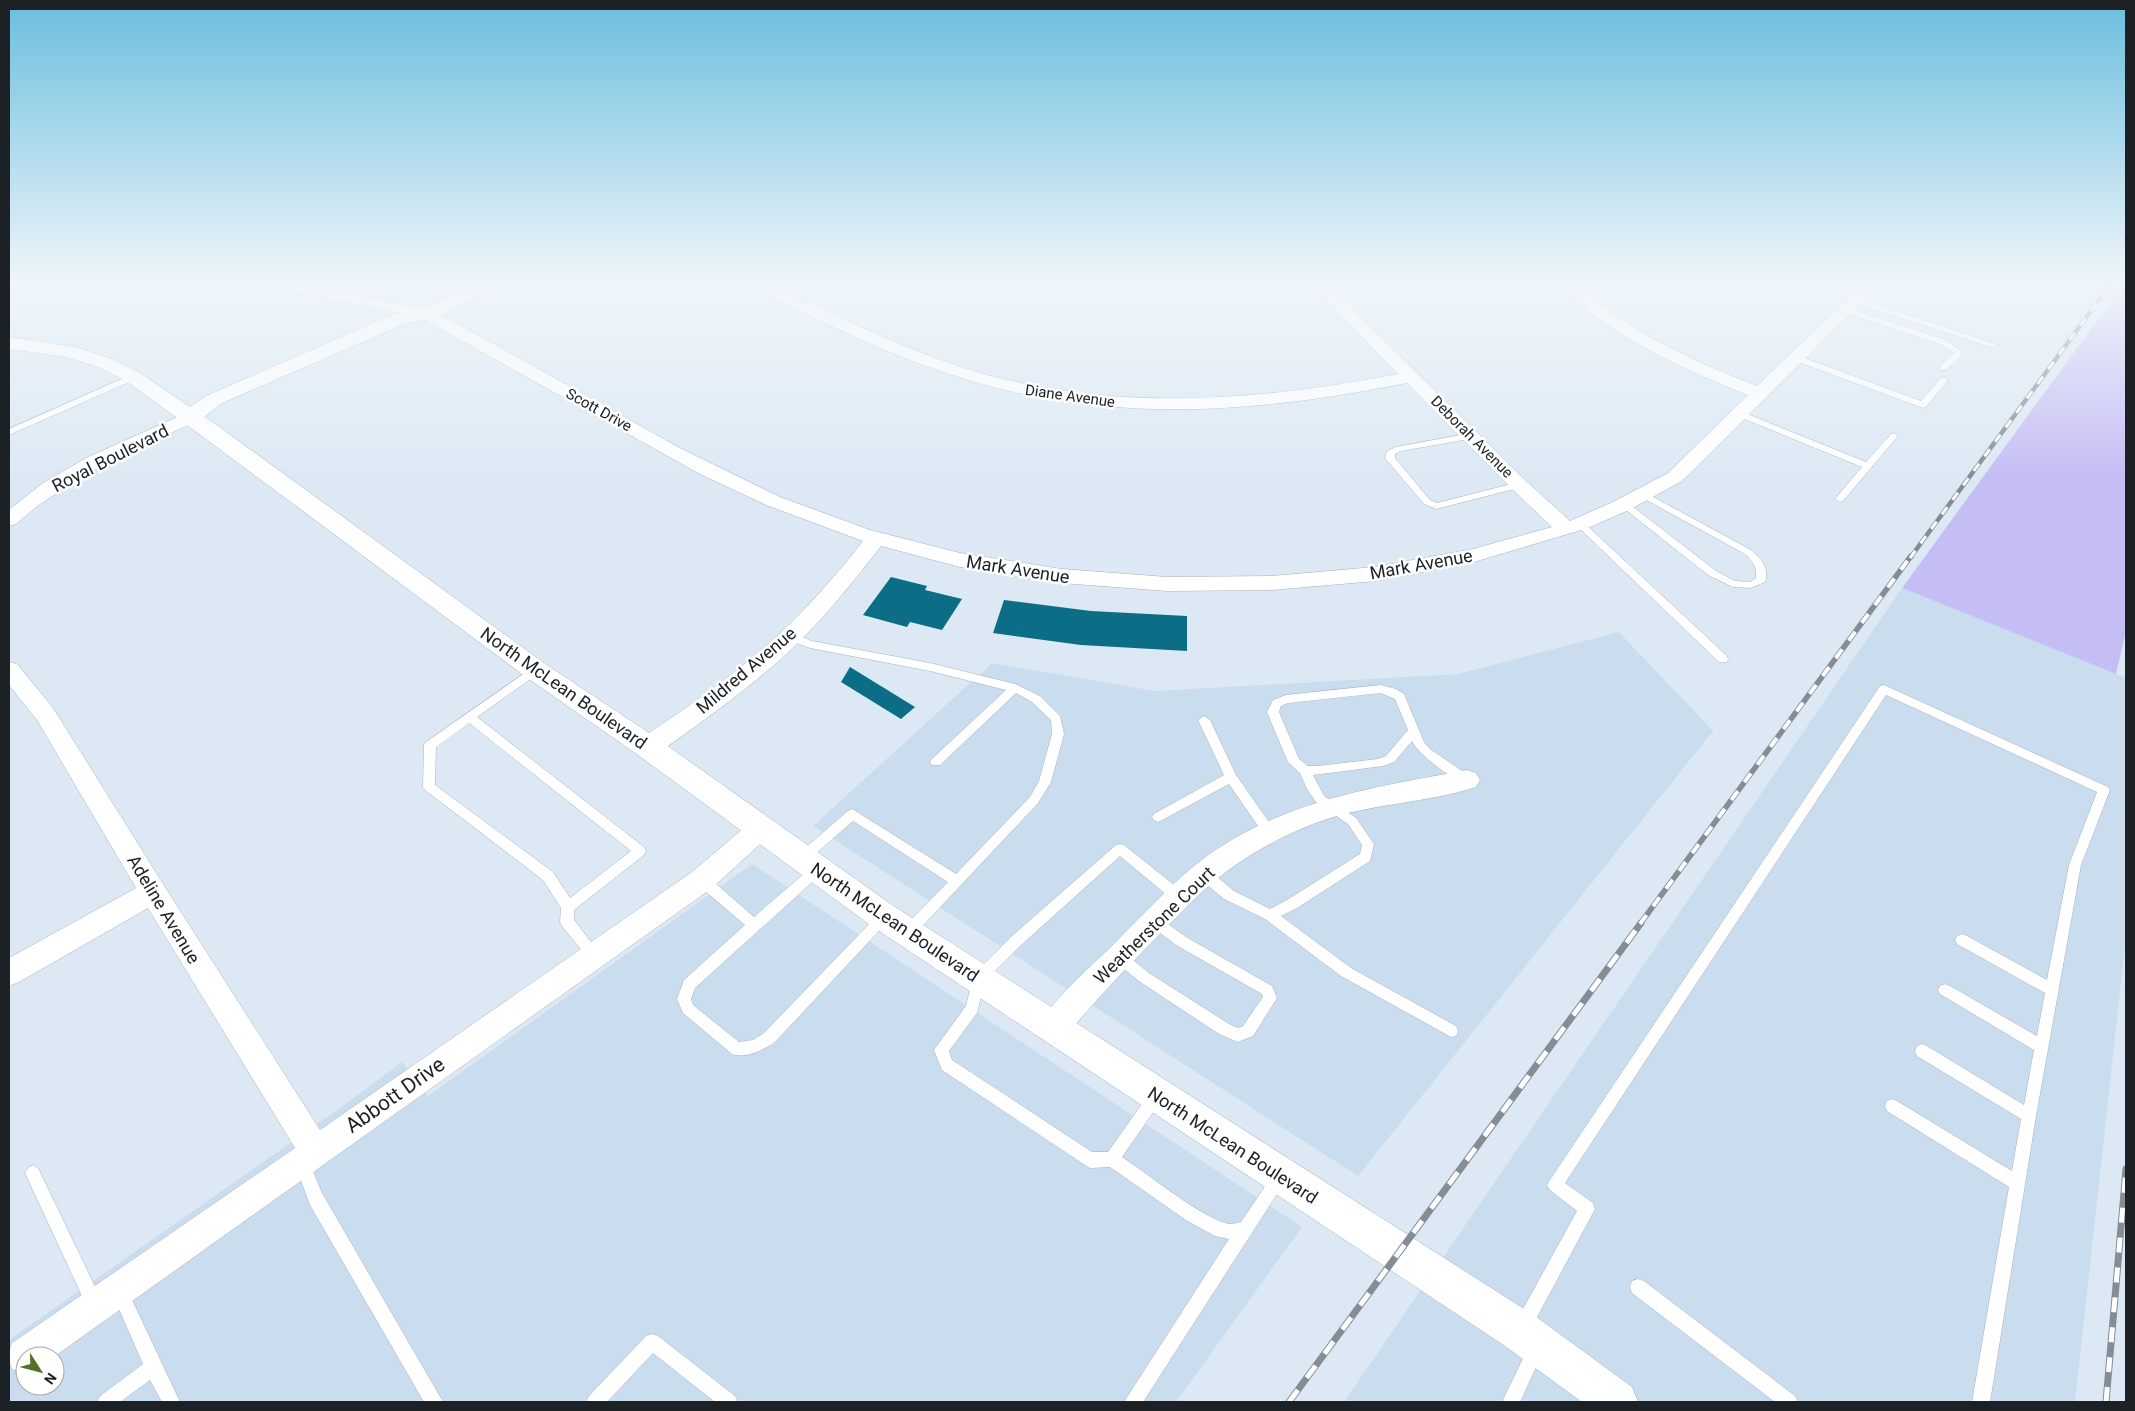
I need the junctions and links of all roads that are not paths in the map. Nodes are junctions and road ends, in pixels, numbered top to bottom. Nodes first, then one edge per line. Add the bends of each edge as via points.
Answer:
1 (38, 347) edge
2 (373, 347) edge
3 (485, 347) edge
4 (896, 347) edge
5 (1382, 347) edge
6 (1654, 347) edge
7 (1807, 347) edge
8 (1950, 347) edge
9 (1796, 358) junction
10 (1943, 368) dead end
11 (134, 377) junction
12 (1412, 377) junction
13 (1944, 380) dead end
14 (1760, 394) junction
15 (1740, 414) junction
16 (189, 418) junction
17 (9, 432) edge
18 (1472, 436) junction
19 (1894, 436) dead end
20 (1868, 466) junction
21 (1519, 484) junction
22 (1644, 495) junction
23 (1840, 499) dead end
24 (1624, 504) junction
25 (9, 520) edge
26 (1573, 526) junction
27 (876, 539) junction
28 (790, 636) junction
29 (1723, 659) dead end
30 (9, 670) edge
31 (535, 670) junction
32 (1014, 688) junction
33 (469, 717) junction
34 (1204, 720) dead end
35 (1414, 731) junction
36 (648, 747) junction
37 (936, 762) dead end
38 (1305, 770) junction
39 (1231, 777) junction
40 (1466, 780) joint
41 (1334, 808) junction
42 (1158, 817) dead end
43 (760, 830) junction
44 (1270, 832) junction
45 (809, 864) junction
46 (1204, 874) junction
47 (702, 880) junction
48 (957, 881) junction
49 (153, 892) junction
50 (1179, 897) junction
51 (568, 907) junction
52 (1270, 915) junction
53 (1155, 921) junction
54 (896, 924) junction
55 (754, 926) junction
56 (1962, 940) dead end
57 (594, 955) junction
58 (1119, 957) junction
59 (9, 973) edge
60 (979, 978) junction
61 (1945, 990) dead end
62 (2052, 990) junction
63 (1053, 1028) junction
64 (1451, 1031) dead end
65 (2042, 1047) junction
66 (1922, 1051) dead end
67 (1156, 1096) junction
68 (1892, 1106) dead end
69 (2029, 1116) junction
70 (315, 1151) junction
71 (1112, 1159) junction
72 (33, 1173) dead end
73 (1281, 1175) junction
74 (2018, 1184) junction
75 (1246, 1228) junction
76 (1638, 1287) dead end
77 (107, 1298) junction
78 (1529, 1338) junction
79 (39, 1346) edge
80 (152, 1367) junction
81 (106, 1402) edge
82 (171, 1402) edge
83 (434, 1402) edge
84 (595, 1402) edge
85 (729, 1402) edge
86 (1133, 1402) edge
87 (1511, 1402) edge
88 (1617, 1402) edge
89 (1789, 1402) edge
90 (1981, 1402) edge

1 - 11 main road, North McLean Boulevard via 69,351 105,362
2 - 16 main road, Royal Boulevard via 217,414
3 - 27 street, Scott Drive via 721,477 820,521
4 - 12 street, Diane Avenue via 965,374 1017,389 1112,403 1172,406 1276,401
5 - 12 street, Deborah Avenue
6 - 14 street
7 - 9 street, Mark Avenue
8 - 10 lane via 1959,352
9 - 13 lane via 1923,405
9 - 14 street, Mark Avenue
11 - 16 main road, North McLean Boulevard
11 - 17 lane
12 - 18 street, Deborah Avenue
14 - 15 street, Mark Avenue
15 - 20 lane
15 - 22 street, Mark Avenue via 1675,477
16 - 25 street, Royal Boulevard via 77,470
16 - 31 main road, North McLean Boulevard
18 - 21 street, Deborah Avenue
18 - 21 lane via 1399,449 1390,453 1390,458 1427,502 1436,506
19 - 20 lane
20 - 23 lane
21 - 26 street, Deborah Avenue
22 - 24 street, Mark Avenue
22 - 24 lane via 1748,552 1757,559 1762,570 1761,580 1751,585 1733,584 1712,573
24 - 26 street, Mark Avenue
26 - 27 street, Mark Avenue via 1460,558 1406,569 1300,581 1232,584 1154,583 1042,574 931,554
26 - 29 lane
27 - 28 street, Mildred Avenue
28 - 32 lane via 810,644 930,667
28 - 36 street, Mildred Avenue via 738,680
30 - 49 street, Adeline Avenue via 45,714
31 - 33 lane
31 - 36 main road, North McLean Boulevard
32 - 37 lane
32 - 48 lane via 1036,699 1056,719 1058,734 1045,782 1034,800
33 - 51 lane via 430,745 429,787 548,876
33 - 51 lane via 640,850
34 - 39 lane
35 - 38 lane via 1390,759 1379,763
35 - 38 lane via 1400,697 1381,689 1286,699 1277,703 1273,712 1294,762
35 - 40 lane via 1416,741 1426,752
36 - 43 main road, North McLean Boulevard
38 - 41 lane via 1320,799
39 - 42 lane
39 - 44 lane
40 - 41 street, Weatherstone Court
41 - 44 street, Weatherstone Court
41 - 52 lane via 1352,821 1368,844 1366,858
43 - 45 main road, North McLean Boulevard
43 - 47 street, Abbott Drive
44 - 46 street, Weatherstone Court
45 - 48 lane via 852,814
45 - 54 main road, North McLean Boulevard
45 - 55 lane
46 - 50 street, Weatherstone Court
46 - 52 lane via 1229,895
47 - 55 lane
47 - 57 street, Abbott Drive
48 - 54 lane
49 - 59 street
49 - 70 street, Adeline Avenue
50 - 53 street, Weatherstone Court
50 - 60 lane via 1120,848
51 - 57 lane via 567,922
52 - 64 lane via 1346,972
53 - 58 street, Weatherstone Court
53 - 58 lane via 1181,941 1267,990 1270,998 1248,1031 1238,1035 1224,1030
54 - 55 lane via 770,1038 756,1046 737,1049 688,1009 684,998 689,984
54 - 60 main road, North McLean Boulevard
56 - 62 lane
57 - 70 street, Abbott Drive
58 - 63 street, Weatherstone Court
60 - 63 main road, North McLean Boulevard
60 - 71 lane via 972,1009 941,1050 947,1065 1090,1160
61 - 65 lane
62 - 65 lane
62 - 78 lane via 2075,864 2104,790 1884,689 1555,1185 1588,1209
63 - 67 main road, North McLean Boulevard
65 - 69 lane
66 - 69 lane
67 - 71 lane
67 - 73 main road, North McLean Boulevard
68 - 74 lane
69 - 74 lane
70 - 77 street, Abbott Drive
70 - 83 lane via 304,1167 316,1199
71 - 75 lane via 1221,1230 1233,1232
72 - 77 lane
73 - 75 lane
73 - 78 main road, North McLean Boulevard
74 - 90 lane
75 - 86 lane
76 - 89 lane
77 - 79 street, Abbott Drive
77 - 80 lane
78 - 87 lane
78 - 88 main road, North McLean Boulevard
80 - 81 lane
80 - 82 lane
84 - 85 lane via 652,1342

